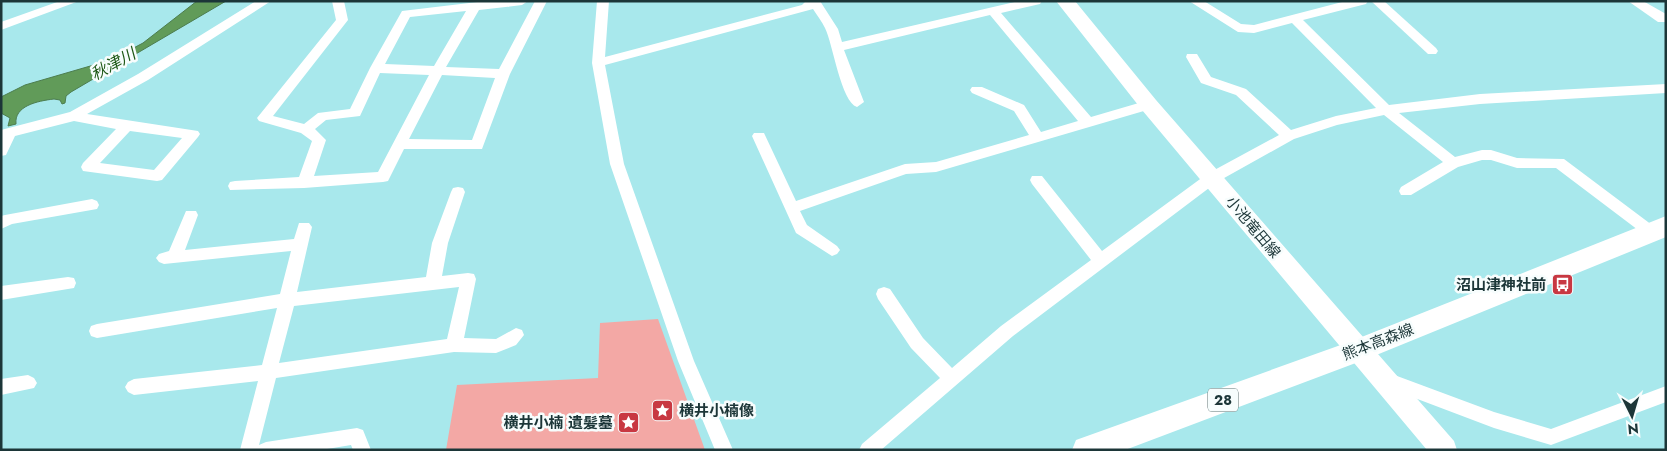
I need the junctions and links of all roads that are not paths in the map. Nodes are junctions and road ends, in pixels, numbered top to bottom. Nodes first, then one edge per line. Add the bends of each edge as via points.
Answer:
1 (73, 1) edge
2 (265, 1) edge
3 (338, 1) edge
4 (423, 1) edge
5 (522, 1) edge
6 (541, 1) edge
7 (603, 1) edge
8 (814, 1) edge
9 (1036, 1) edge
10 (1065, 1) edge
11 (1195, 1) edge
12 (1362, 1) edge
13 (1377, 1) edge
14 (1634, 1) edge
15 (476, 6) junction
16 (789, 7) edge
17 (994, 12) junction
18 (416, 13) junction
19 (1666, 18) edge
20 (1296, 20) junction
21 (1, 26) edge
22 (838, 47) junction
23 (1432, 51) dead end
24 (1192, 57) dead end
25 (598, 63) junction
26 (376, 68) junction
27 (438, 70) junction
28 (503, 74) junction
29 (1666, 88) edge
30 (977, 90) dead end
31 (857, 102) dead end
32 (1149, 105) junction
33 (1386, 110) junction
34 (74, 116) junction
35 (1088, 123) junction
36 (127, 126) junction
37 (306, 128) junction
38 (5, 134) edge
39 (759, 136) dead end
40 (1289, 136) junction
41 (1037, 137) junction
42 (399, 144) junction
43 (1, 151) edge
44 (1453, 163) junction
45 (1212, 178) junction
46 (1037, 180) dead end
47 (304, 183) junction
48 (235, 186) dead end
49 (458, 192) dead end
50 (1406, 192) dead end
51 (92, 205) dead end
52 (792, 208) junction
53 (191, 215) dead end
54 (1, 223) edge
55 (304, 227) dead end
56 (1661, 229) edge
57 (300, 244) junction
58 (832, 250) dead end
59 (1101, 261) junction
60 (433, 282) junction
61 (68, 283) dead end
62 (1, 293) edge
63 (884, 294) dead end
64 (287, 300) junction
65 (97, 331) dead end
66 (516, 335) dead end
67 (454, 345) junction
68 (1358, 350) junction
69 (268, 372) junction
70 (951, 378) junction
71 (1386, 380) junction
72 (28, 383) dead end
73 (1, 387) edge
74 (134, 387) dead end
75 (1666, 394) edge
76 (249, 450) edge
77 (266, 450) edge
78 (362, 450) edge
79 (724, 450) edge
80 (868, 450) edge
81 (1087, 450) edge
82 (1444, 450) edge

1 - 21 street
2 - 34 street
3 - 37 street via 342,20 264,118
4 - 18 street
5 - 15 street
6 - 28 street
7 - 25 street
8 - 16 street via 806,8
8 - 22 street via 832,29
9 - 17 street
10 - 32 main road, 小池竜田線
11 - 20 street via 1238,28 1254,29
12 - 20 street
13 - 23 street
14 - 19 street via 1662,19
15 - 18 street
15 - 27 street
16 - 25 street
17 - 22 street
17 - 35 street
18 - 26 street via 406,14
20 - 33 street
22 - 31 street via 842,68
24 - 40 street via 1206,80 1241,92
25 - 79 street via 617,164 686,361
26 - 27 street
26 - 37 street via 355,113 323,116
27 - 28 street
27 - 42 street
28 - 42 street via 477,145
29 - 33 street via 1480,99
30 - 41 street via 1020,108
32 - 35 street
32 - 45 main road, 小池竜田線
33 - 40 street
33 - 44 street
34 - 36 street
34 - 38 street
35 - 41 street
36 - 36 street via 183,133 193,134 156,176 88,167
37 - 47 street via 319,140
38 - 43 street
39 - 52 street
40 - 45 street
41 - 52 street via 936,167 905,169
42 - 47 street via 383,178
44 - 50 street
44 - 56 street via 1491,155 1517,163 1559,163
45 - 59 street
45 - 68 main road, 小池竜田線
46 - 59 street
47 - 48 street
49 - 60 street via 440,244
51 - 54 street
52 - 58 street via 801,229
53 - 57 street via 169,257
55 - 57 street
56 - 68 main road, 熊本高森線 / 28
57 - 64 street
59 - 70 street via 1006,331
60 - 64 street
60 - 67 street via 468,278
61 - 62 street
63 - 70 street via 917,343
64 - 65 street
64 - 69 street
66 - 67 street via 500,346
67 - 69 street
68 - 71 main road, 小池竜田線
68 - 81 main road, 熊本高森線 / 28
69 - 74 street
69 - 76 street
70 - 80 street
71 - 75 street via 1551,438
71 - 82 main road, 小池竜田線
72 - 73 street
77 - 78 street via 357,436

